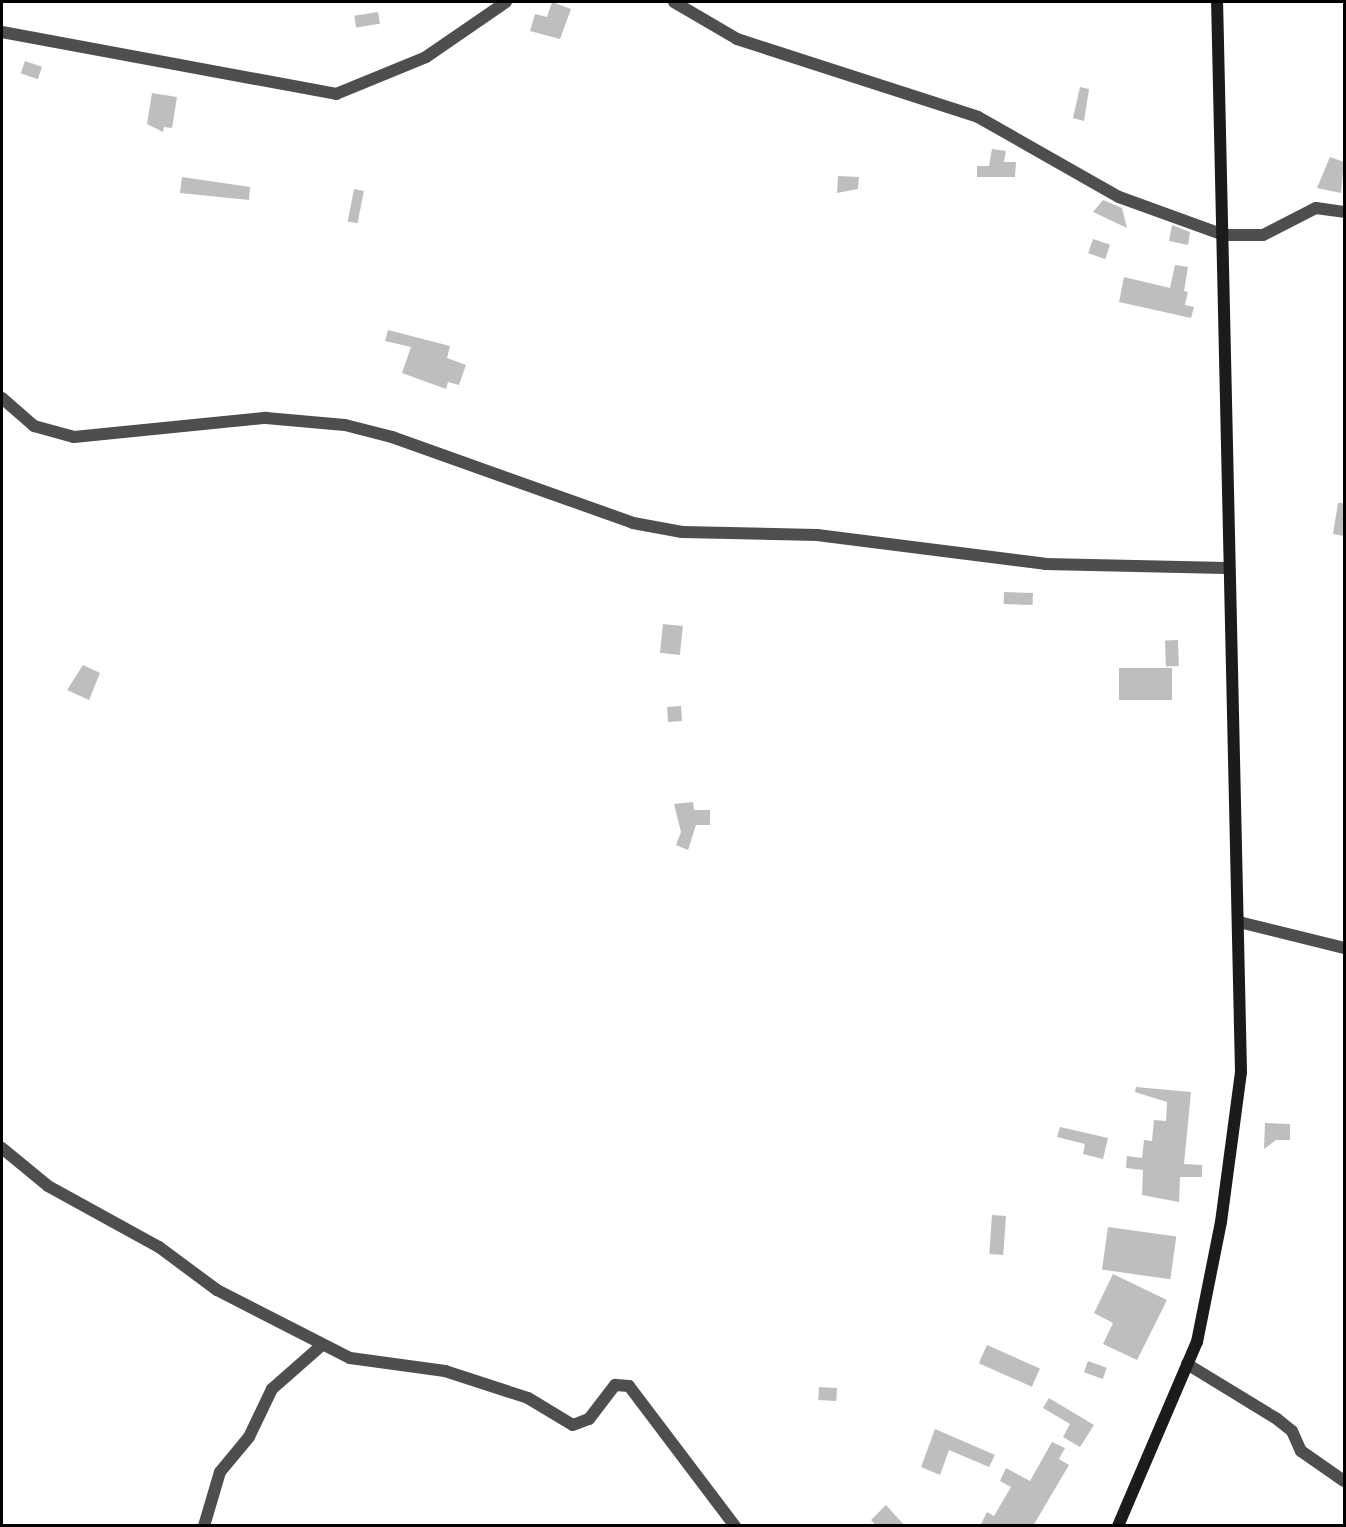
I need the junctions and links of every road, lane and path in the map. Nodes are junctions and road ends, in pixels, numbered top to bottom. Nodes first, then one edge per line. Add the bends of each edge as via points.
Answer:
1 (506, 2) edge
2 (674, 2) edge
3 (1217, 2) edge
4 (2, 32) edge
5 (1344, 212) edge
6 (1224, 235) junction
7 (2, 398) edge
8 (1226, 568) junction
9 (1239, 922) junction
10 (1344, 948) edge
11 (2, 1148) edge
12 (321, 1346) junction
13 (1187, 1364) junction
14 (1344, 1481) edge
15 (204, 1526) edge
16 (735, 1526) edge
17 (1118, 1526) edge

1 - 4 street via 426,57 336,94
2 - 6 street via 737,39 978,117 1119,197
3 - 6 street
5 - 6 street via 1316,208 1263,235
6 - 8 street
7 - 8 street via 34,426 74,437 266,418 345,425 633,523 682,532 817,535 1056,565
8 - 9 street
9 - 10 street
9 - 13 street via 1241,1071 1235,1134 1209,1295
11 - 12 street via 71,1202 127,1227 217,1290
12 - 15 street via 272,1389 249,1437 220,1472
12 - 16 street via 382,1365 455,1374 528,1398 566,1425 589,1419 615,1385 629,1386
13 - 14 street via 1277,1419 1292,1431 1301,1451
13 - 17 street

